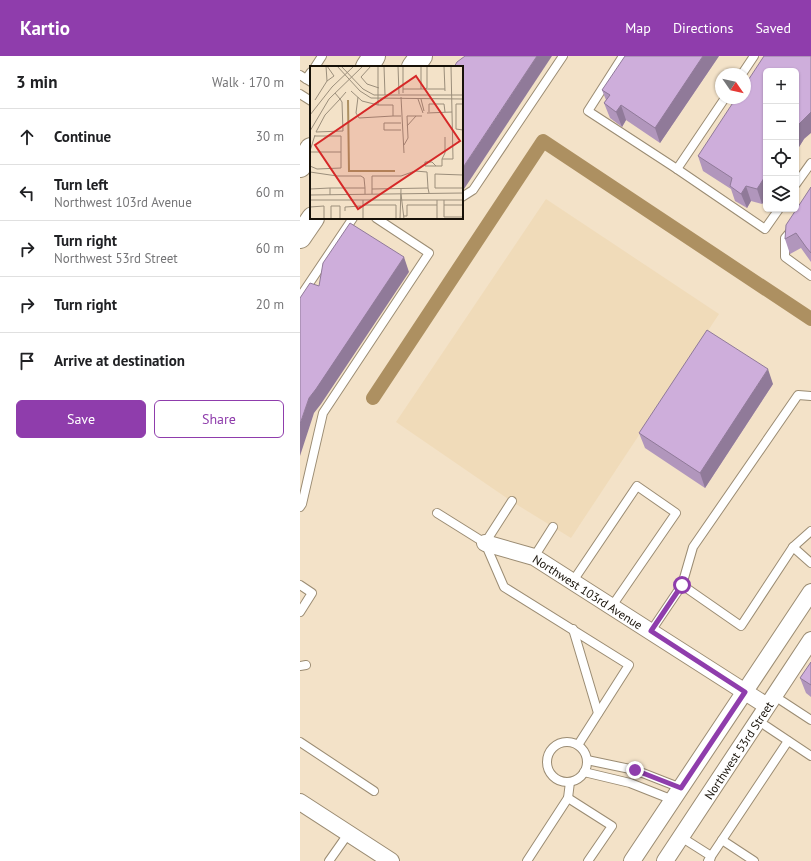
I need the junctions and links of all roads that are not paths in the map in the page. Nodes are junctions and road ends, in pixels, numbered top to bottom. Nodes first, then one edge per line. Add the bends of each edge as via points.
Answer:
1 (322, 56) edge
2 (374, 56) edge
3 (420, 56) edge
4 (563, 56) edge
5 (623, 56) edge
6 (754, 56) edge
7 (316, 66) edge
8 (368, 66) edge
9 (414, 66) edge
10 (746, 68) edge
11 (721, 104) edge
12 (310, 151) edge
13 (811, 163) edge
14 (300, 166) edge
15 (676, 169) junction
16 (799, 180) edge
17 (463, 196) edge
18 (777, 212) edge
19 (312, 219) edge
20 (352, 219) edge
21 (378, 219) edge
22 (794, 225) edge
23 (300, 237) edge
24 (811, 276) edge
25 (300, 297) edge
26 (811, 396) edge
27 (512, 501) dead end
28 (300, 507) edge
29 (437, 513) dead end
30 (554, 527) dead end
31 (811, 531) edge
32 (485, 543) junction
33 (793, 547) junction
34 (534, 556) junction
35 (811, 563) edge
36 (573, 581) junction
37 (300, 585) edge
38 (682, 585) junction
39 (811, 592) edge
40 (612, 606) junction
41 (300, 612) edge
42 (573, 629) junction
43 (651, 631) junction
44 (811, 640) edge
45 (745, 692) junction
46 (774, 703) junction
47 (598, 713) junction
48 (811, 720) edge
49 (766, 726) dead end
50 (788, 741) junction
51 (300, 742) edge
52 (578, 745) junction
53 (811, 756) edge
54 (587, 760) junction
55 (584, 772) junction
56 (570, 782) junction
57 (374, 791) dead end
58 (677, 794) junction
59 (568, 798) junction
60 (300, 802) edge
61 (348, 834) junction
62 (681, 837) junction
63 (722, 840) junction
64 (710, 860) edge
65 (329, 861) edge
66 (391, 861) edge
67 (527, 861) edge
68 (588, 861) edge
69 (632, 861) edge
70 (665, 861) edge
71 (754, 861) edge

1 - 7 lane
2 - 8 street
3 - 9 street
4 - 17 lane via 473,190
5 - 15 lane via 588,111
6 - 10 lane
11 - 15 lane
12 - 14 street
13 - 16 lane
15 - 18 lane via 765,230
19 - 23 street
20 - 25 lane
21 - 28 lane via 429,253 323,413
22 - 24 lane via 785,238 784,258
26 - 38 lane via 798,395 693,547
27 - 32 lane
29 - 32 lane
30 - 34 lane
31 - 33 lane
32 - 34 street, Northwest 103rd Avenue
32 - 42 lane via 504,587
33 - 35 lane
33 - 38 lane via 741,626
34 - 36 street, Northwest 103rd Avenue
36 - 40 street, Northwest 103rd Avenue
36 - 40 lane via 637,486 676,513
37 - 41 lane via 312,593
38 - 43 lane
39 - 45 street
40 - 43 street, Northwest 103rd Avenue
42 - 47 lane
42 - 47 lane via 629,665
43 - 45 street, Northwest 103rd Avenue
44 - 46 street, Northwest 53rd Street
45 - 46 street, Northwest 103rd Avenue
45 - 58 street
46 - 48 lane
46 - 62 street, Northwest 53rd Street
47 - 52 lane
49 - 50 lane
50 - 53 lane
50 - 63 lane
51 - 57 lane
52 - 54 lane
52 - 56 lane via 565,742 559,744 550,752 548,758 552,776 557,780
54 - 55 lane
54 - 58 lane via 635,770
55 - 56 lane
55 - 58 lane
56 - 59 lane
58 - 69 street
59 - 67 lane
59 - 68 lane via 612,826
60 - 61 street
61 - 65 lane
61 - 66 street
62 - 64 lane
62 - 70 street, Northwest 53rd Street
63 - 64 lane
63 - 71 lane

